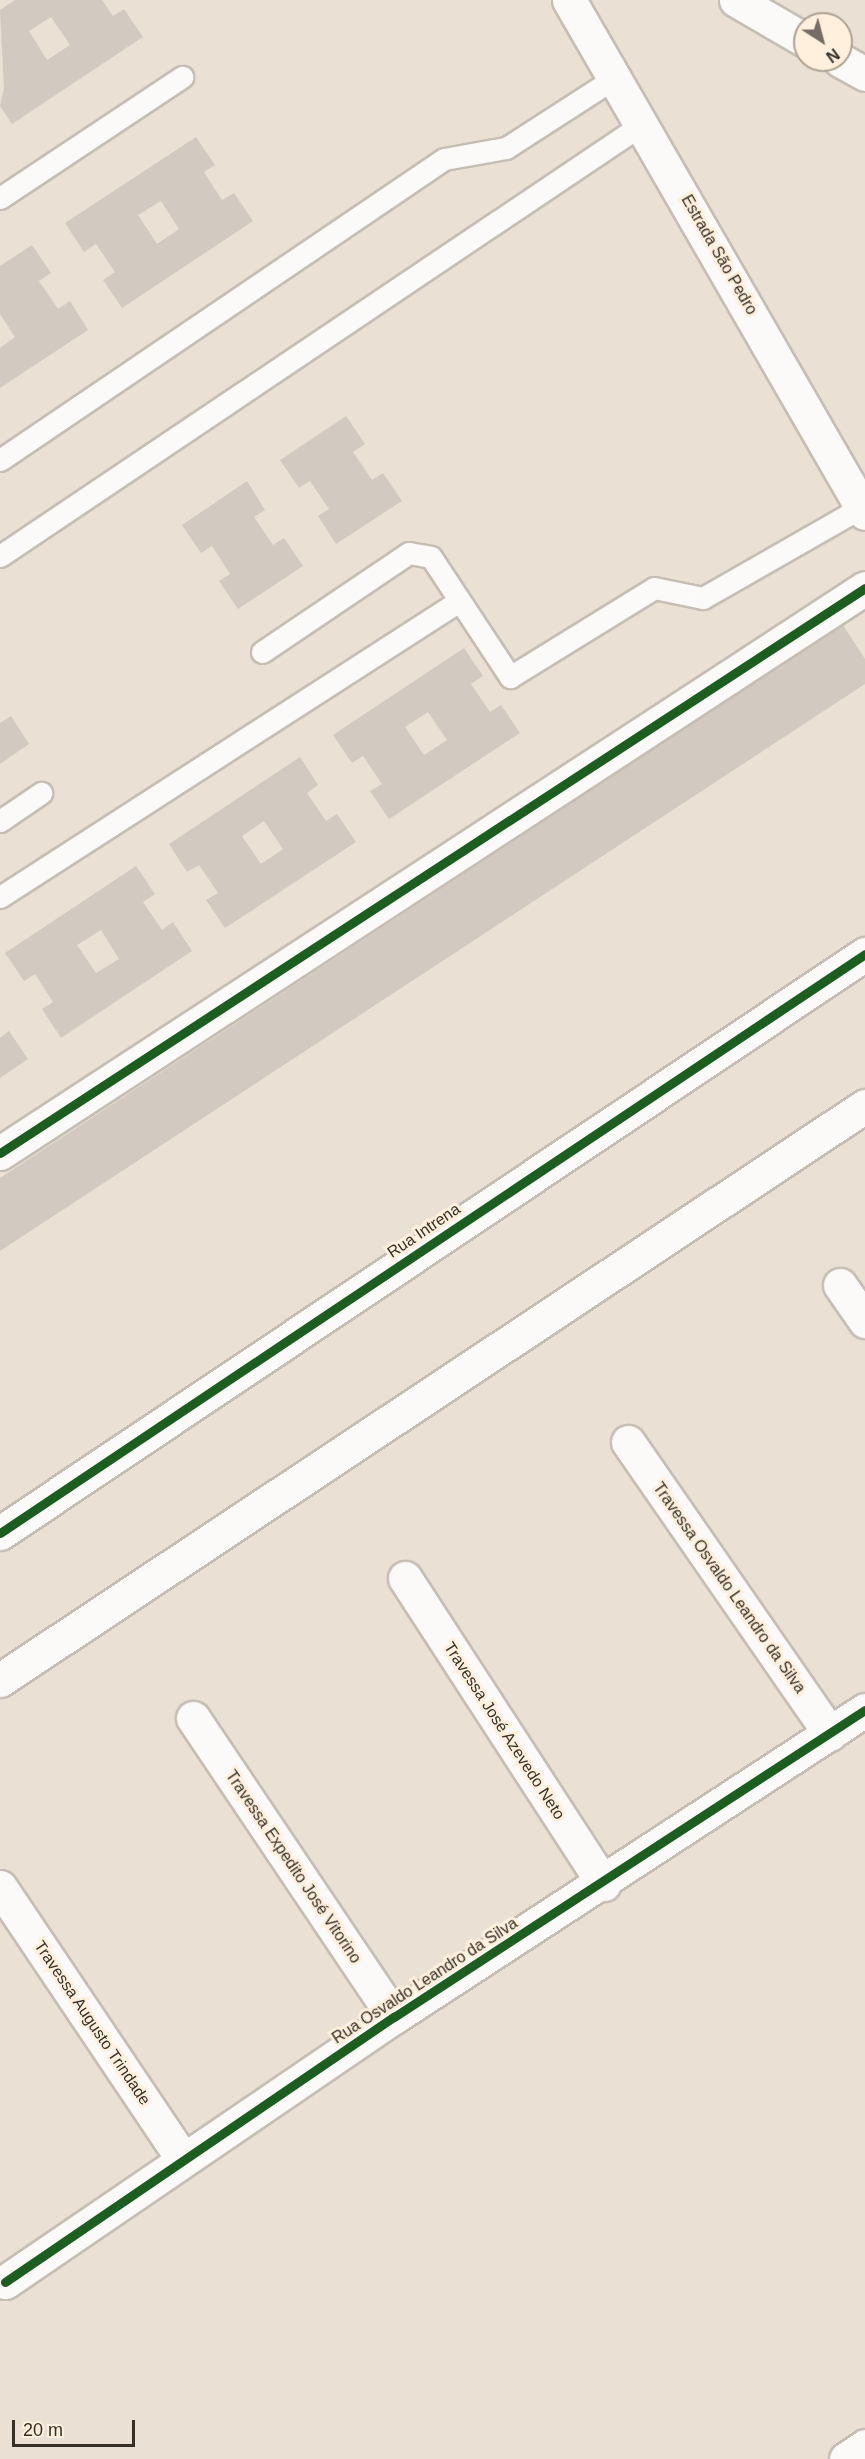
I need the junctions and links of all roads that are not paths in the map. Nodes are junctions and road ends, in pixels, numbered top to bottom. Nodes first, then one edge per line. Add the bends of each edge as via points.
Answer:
1 (569, 0) edge
2 (736, 0) edge
3 (793, 33) edge
4 (182, 77) dead end
5 (616, 77) junction
6 (644, 123) junction
7 (0, 198) edge
8 (0, 460) edge
9 (863, 510) edge
10 (0, 556) edge
11 (865, 588) edge
12 (459, 600) junction
13 (262, 652) dead end
14 (41, 793) dead end
15 (0, 821) edge
16 (0, 897) edge
17 (865, 954) edge
18 (865, 1106) edge
19 (0, 1153) edge
20 (840, 1285) dead end
21 (865, 1321) edge
22 (628, 1442) dead end
23 (0, 1533) edge
24 (405, 1578) dead end
25 (0, 1680) edge
26 (865, 1710) edge
27 (193, 1718) dead end
28 (830, 1734) junction
29 (604, 1884) junction
30 (0, 1887) edge
31 (394, 2017) junction
32 (183, 2159) junction
33 (5, 2282) dead end
34 (865, 2446) edge
35 (846, 2459) edge

1 - 5 street, Estrada São Pedro
2 - 3 street
4 - 7 lane
5 - 6 street, Estrada São Pedro
5 - 8 lane via 506,148 444,159
6 - 9 street, Estrada São Pedro
6 - 10 lane
9 - 12 lane via 703,598 654,588 510,677
11 - 19 street
12 - 13 lane via 431,557 409,553
12 - 16 lane
14 - 15 lane
17 - 23 street, Rua Intrena
18 - 25 street
20 - 21 street
22 - 28 street, Travessa Osvaldo Leandro da Silva
24 - 29 street, Travessa José Azevedo Neto
26 - 28 street, Rua Osvaldo Leandro da Silva
27 - 31 street, Travessa Expedito José Vitorino
28 - 29 street, Rua Osvaldo Leandro da Silva
29 - 31 street, Rua Osvaldo Leandro da Silva
30 - 32 street, Travessa Augusto Trindade
31 - 32 street, Rua Osvaldo Leandro da Silva
32 - 33 street, Rua Osvaldo Leandro da Silva
34 - 35 street

